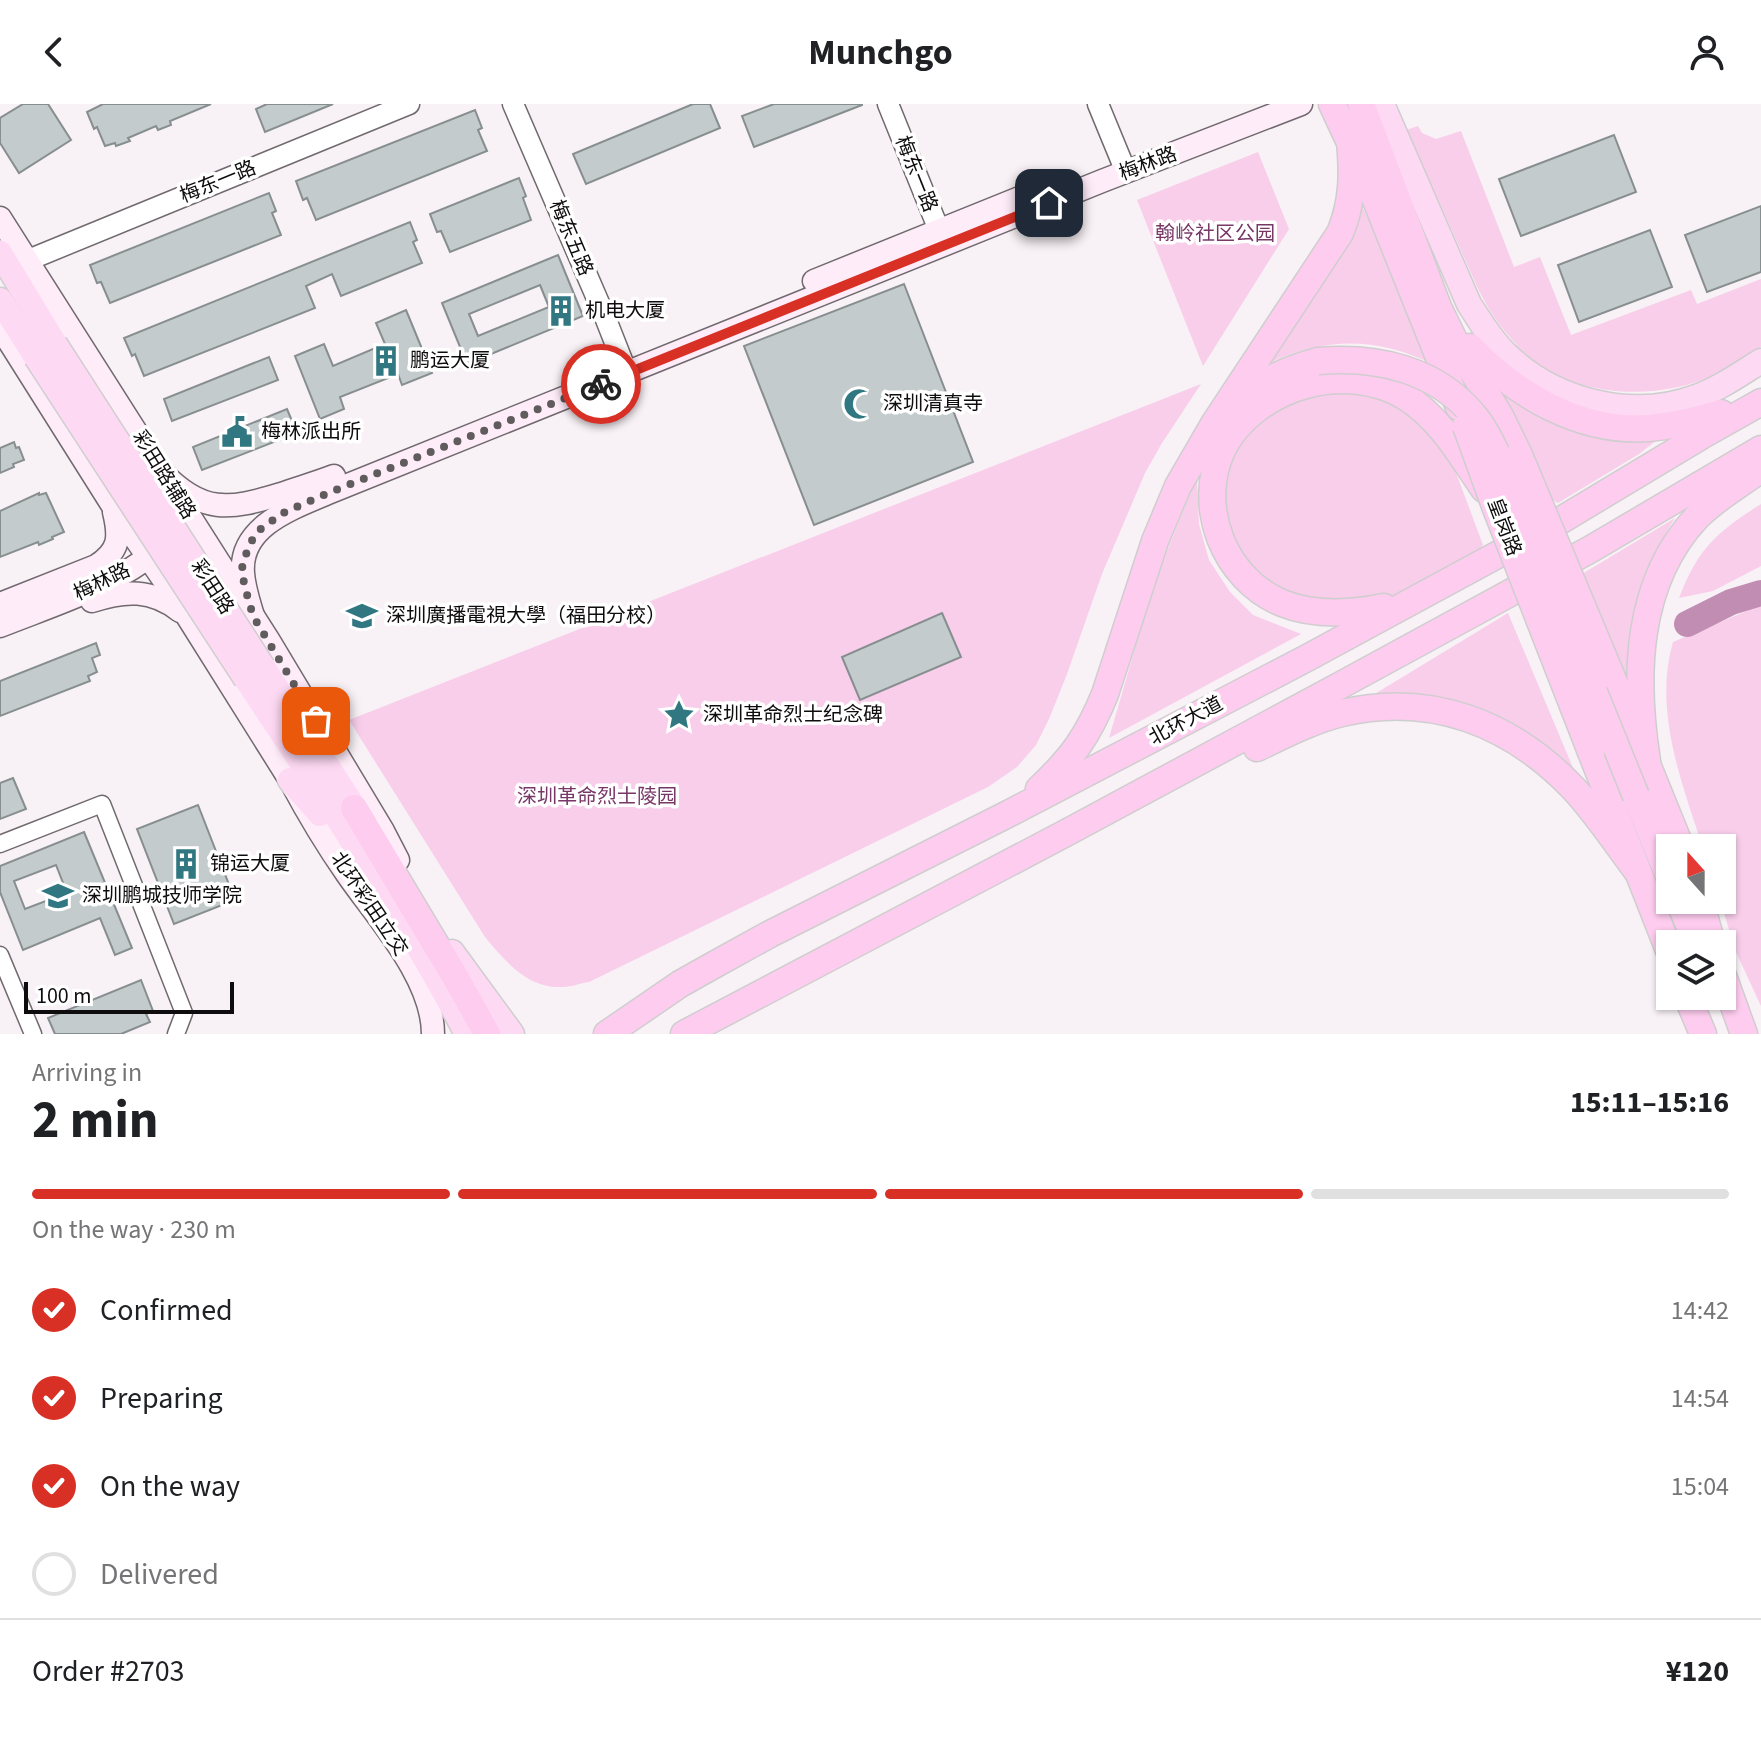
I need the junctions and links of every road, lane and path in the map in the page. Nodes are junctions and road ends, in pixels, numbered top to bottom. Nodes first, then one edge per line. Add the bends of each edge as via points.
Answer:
1 (409, 104) edge
2 (513, 104) edge
3 (888, 104) edge
4 (1098, 104) edge
5 (1260, 104) edge
6 (1301, 104) edge
7 (1332, 104) edge
8 (1361, 104) edge
9 (1382, 104) edge
10 (1350, 141) junction
11 (1123, 165) junction
12 (0, 218) edge
13 (942, 237) junction
14 (0, 253) edge
15 (26, 261) junction
16 (0, 300) edge
17 (1438, 307) junction
18 (0, 327) edge
19 (46, 351) junction
20 (1761, 361) edge
21 (625, 367) junction
22 (1761, 400) edge
23 (1214, 424) junction
24 (1454, 428) junction
25 (1761, 449) edge
26 (1761, 469) edge
27 (162, 472) junction
28 (326, 487) junction
29 (111, 503) junction
30 (190, 516) junction
31 (215, 558) junction
32 (148, 559) junction
33 (172, 592) junction
34 (1411, 602) junction
35 (0, 604) edge
36 (253, 616) junction
37 (190, 621) junction
38 (10, 622) edge
39 (255, 673) junction
40 (1647, 761) junction
41 (290, 780) junction
42 (354, 808) junction
43 (1006, 815) junction
44 (1064, 834) junction
45 (1676, 834) edge
46 (0, 844) edge
47 (1656, 845) edge
48 (1637, 871) junction
49 (419, 901) junction
50 (1661, 930) edge
51 (408, 931) junction
52 (0, 955) edge
53 (456, 981) junction
54 (779, 984) junction
55 (1692, 1010) edge
56 (1723, 1010) edge
57 (1735, 1010) edge
58 (1700, 1033) edge
59 (33, 1034) edge
60 (176, 1034) edge
61 (433, 1034) edge
62 (467, 1034) edge
63 (487, 1034) edge
64 (512, 1034) edge
65 (607, 1034) edge
66 (684, 1034) edge
67 (712, 1034) edge
68 (1732, 1034) edge
69 (1744, 1034) edge

1 - 15 street, 梅东一路
2 - 21 street, 梅东五路
3 - 13 street, 梅东一路
4 - 11 street
5 - 11 main road, 梅林路
6 - 11 main road, 梅林路
7 - 10 highway, 皇岗路
8 - 17 highway, 皇岗路
9 - 20 main road via 1469,304 1506,354 1533,375 1595,402 1645,408 1695,398
10 - 23 highway via 1352,192 1340,233
10 - 24 highway, 皇岗路
11 - 13 main road, 梅林路
12 - 15 main road, 彩田路辅路
13 - 21 main road, 梅林路
14 - 19 main road, 彩田路
15 - 27 main road, 彩田路辅路
16 - 19 main road, 彩田路
17 - 22 highway via 1495,372 1530,397 1572,416 1648,428
17 - 40 highway, 皇岗路, bridge via 1519,455
18 - 29 main road
19 - 39 main road, 彩田路, bridge
21 - 28 main road, 梅林路
22 - 34 highway, 北环大道 via 1558,522
23 - 43 highway via 1166,513 1089,730 1058,771
23 - 47 highway, bridge via 1276,374 1318,361 1383,362 1442,386 1463,403 1503,467
24 - 34 highway via 1384,387 1342,379 1318,382 1292,389 1252,413 1234,431 1216,469 1212,497 1219,539 1243,576 1261,591 1282,603 1333,613
24 - 48 highway, 皇岗路, bridge via 1495,506
25 - 44 highway, 北环大道 via 1591,549
26 - 40 highway via 1696,518 1661,573 1639,667
27 - 28 main road, 梅林路 via 189,495 228,507
27 - 30 main road, 彩田路辅路
28 - 36 main road, 梅林路 via 258,531 245,554 243,573
29 - 32 main road
29 - 35 main road, 梅林路 via 118,531 107,560
30 - 31 main road, 彩田路辅路
30 - 32 main road, 梅林路
31 - 33 main road via 195,553 180,560 171,575
31 - 36 main road, 彩田路辅路
32 - 33 main road
32 - 38 main road, 梅林路 via 102,586
33 - 37 main road
34 - 43 highway, 北环大道
36 - 49 main road, 彩田路辅路 via 383,831
37 - 38 main road via 159,598 129,593
37 - 41 main road
39 - 42 main road, 彩田路
39 - 51 main road, 彩田路
40 - 45 highway, 皇岗路
41 - 51 main road
41 - 61 main road, 北环彩田立交 via 407,959 430,1007
42 - 49 main road, 彩田路
42 - 53 highway
43 - 65 highway, 北环大道 via 770,934 680,984
44 - 48 highway via 1338,714 1405,706 1434,708 1481,723 1529,750 1573,789
44 - 54 highway, 北环大道
46 - 60 street via 102,804 184,1013
48 - 50 highway, 皇岗路
49 - 53 main road, 彩田路
51 - 53 main road, 彩田路
52 - 59 street
53 - 62 main road, 彩田路
53 - 63 highway
53 - 64 main road, 彩田路 via 492,1004
54 - 66 highway, 北环大道
54 - 67 highway
55 - 58 highway
56 - 68 highway
57 - 69 highway

